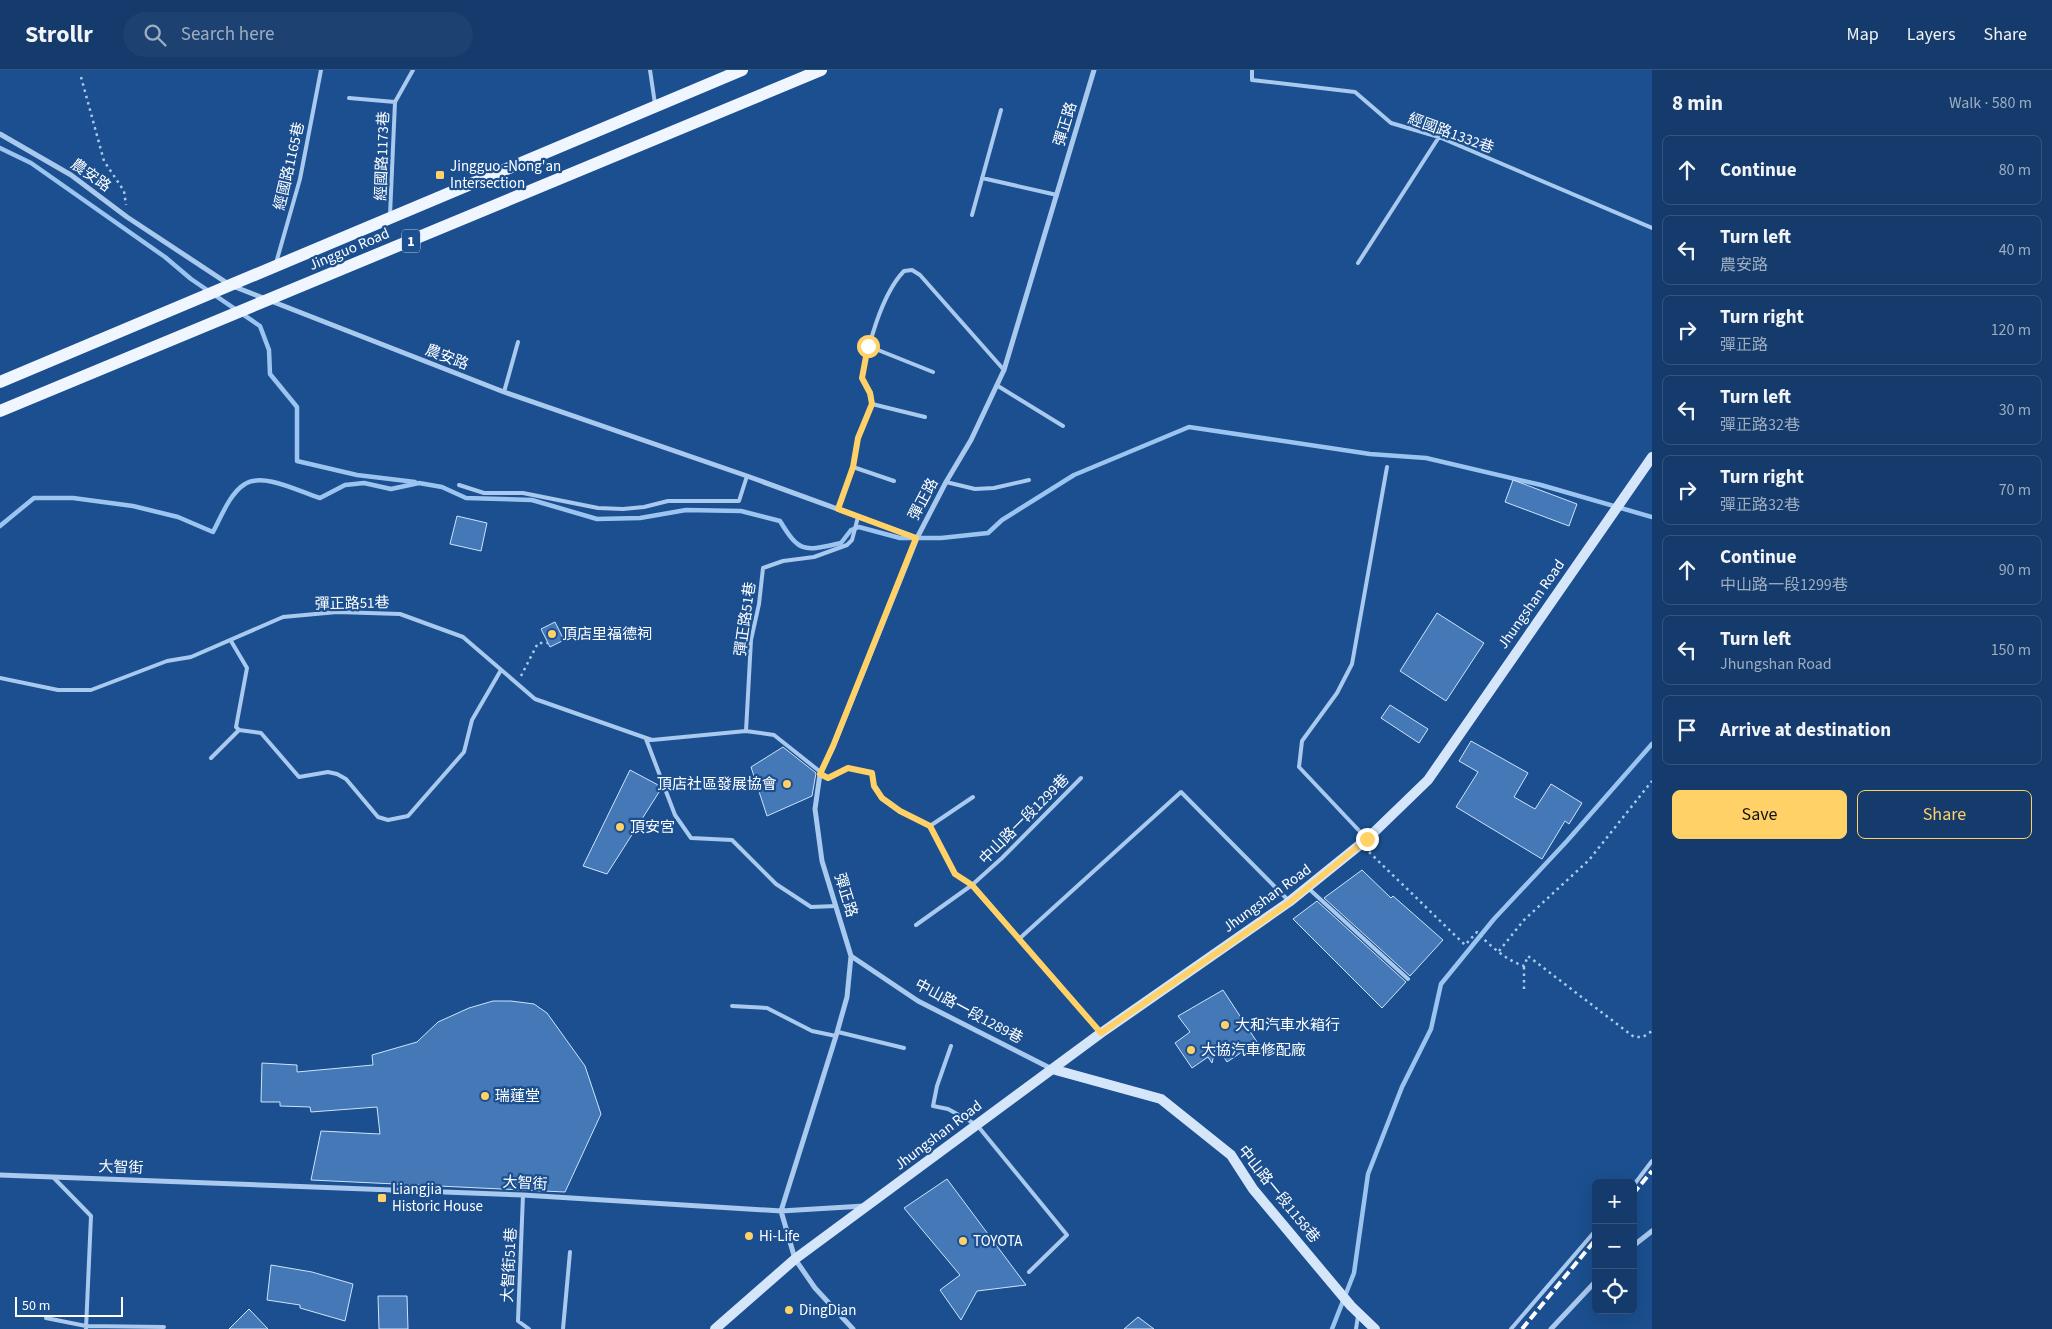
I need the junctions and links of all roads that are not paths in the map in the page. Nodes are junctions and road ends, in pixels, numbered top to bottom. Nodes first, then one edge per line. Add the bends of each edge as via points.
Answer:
1 (321, 70) edge
2 (413, 70) edge
3 (650, 70) edge
4 (742, 70) edge
5 (821, 70) edge
6 (1094, 70) edge
7 (1252, 70) edge
8 (349, 98) dead end
9 (395, 102) junction
10 (655, 106) junction
11 (1001, 110) dead end
12 (0, 134) edge
13 (1439, 137) junction
14 (982, 178) junction
15 (1057, 195) junction
16 (972, 215) dead end
17 (390, 218) junction
18 (1652, 228) edge
19 (1358, 263) dead end
20 (275, 266) junction
21 (230, 285) junction
22 (267, 301) junction
23 (518, 342) dead end
24 (868, 346) junction
25 (1004, 370) junction
26 (933, 372) dead end
27 (0, 382) edge
28 (998, 386) junction
29 (504, 392) junction
30 (872, 404) junction
31 (0, 411) edge
32 (925, 417) dead end
33 (1063, 426) dead end
34 (1652, 457) edge
35 (853, 467) junction
36 (1387, 467) dead end
37 (747, 476) junction
38 (1029, 480) dead end
39 (894, 481) dead end
40 (946, 482) junction
41 (459, 485) dead end
42 (838, 509) junction
43 (858, 517) junction
44 (916, 538) junction
45 (231, 641) junction
46 (501, 670) junction
47 (0, 678) edge
48 (239, 730) junction
49 (746, 731) junction
50 (646, 738) junction
51 (211, 758) dead end
52 (820, 774) junction
53 (1081, 778) dead end
54 (973, 797) dead end
55 (930, 826) junction
56 (1364, 842) junction
57 (972, 885) junction
58 (1308, 888) junction
59 (1290, 902) junction
60 (836, 906) junction
61 (916, 926) dead end
62 (1019, 939) junction
63 (851, 956) junction
64 (1408, 979) dead end
65 (732, 1006) dead end
66 (1101, 1033) junction
67 (837, 1034) junction
68 (951, 1046) dead end
69 (904, 1048) dead end
70 (1052, 1069) junction
71 (977, 1125) junction
72 (1652, 1161) edge
73 (0, 1175) edge
74 (53, 1177) junction
75 (1637, 1181) edge
76 (523, 1195) junction
77 (869, 1206) junction
78 (781, 1210) junction
79 (1652, 1231) edge
80 (1592, 1235) edge
81 (1637, 1243) edge
82 (570, 1252) dead end
83 (795, 1259) junction
84 (1029, 1272) dead end
85 (1592, 1285) edge
86 (1359, 1313) junction
87 (46, 1318) dead end
88 (164, 1327) dead end
89 (86, 1328) edge
90 (529, 1329) edge
91 (563, 1329) edge
92 (715, 1329) edge
93 (853, 1329) edge
94 (1356, 1329) edge
95 (1375, 1329) edge
96 (1511, 1329) edge
97 (1551, 1329) edge

1 - 20 lane, 經國路1165巷 via 300,179
2 - 9 lane, 經國路1173巷
3 - 10 lane
4 - 10 main road, Jingguo Road / 1
5 - 22 main road, Jingguo Road / 1
6 - 15 street, 彈正路
7 - 13 lane, 經國路1332巷 via 1252,80 1355,92 1391,123
8 - 9 lane
9 - 17 lane, 經國路1173巷
10 - 17 main road, Jingguo Road / 1
11 - 14 lane
12 - 21 street, 農安路 via 71,176
13 - 18 lane, 經國路1332巷
13 - 19 lane
14 - 15 lane
14 - 16 lane
15 - 25 street, 彈正路
17 - 20 main road, Jingguo Road / 1
20 - 21 main road, Jingguo Road / 1
21 - 22 street, 農安路
21 - 27 main road, Jingguo Road / 1
22 - 29 street, 農安路
22 - 31 main road, Jingguo Road / 1
23 - 29 lane
24 - 25 lane via 894,282 904,271 912,270 920,275
24 - 26 lane
24 - 30 lane via 862,378
25 - 28 street, 彈正路
28 - 33 lane
28 - 40 street, 彈正路
29 - 37 street, 農安路
30 - 32 lane
30 - 35 lane via 858,438
34 - 56 street, Jhungshan Road via 1428,780
35 - 39 lane
35 - 42 lane
36 - 56 lane via 1352,664 1338,693 1302,741 1300,767
37 - 41 lane via 739,501 668,501 623,509 598,508 523,492 484,493
37 - 42 street, 農安路
38 - 40 lane via 975,489
40 - 44 street, 彈正路
42 - 43 street, 農安路
43 - 44 street, 農安路
43 - 49 lane, 彈正路51巷 via 852,540 847,545 814,557 763,568 751,640
44 - 52 street, 彈正路
45 - 46 lane, 彈正路51巷 via 283,617 337,612 400,614 463,637
45 - 47 lane, 彈正路51巷 via 90,690 58,690
45 - 48 lane via 248,668 236,727
46 - 48 lane via 472,720 464,752 408,816 388,820 378,817 346,779 337,774 328,772 299,777 261,733
46 - 50 lane, 彈正路51巷 via 535,699
48 - 51 lane
49 - 50 lane, 彈正路51巷
49 - 52 lane, 彈正路51巷 via 774,735
50 - 60 lane via 675,815 690,838 732,840 776,884 811,907
52 - 55 lane via 828,778 848,768 872,773 874,786 882,798
52 - 60 street, 彈正路 via 815,809 822,861
53 - 57 lane, 中山路一段1299巷
54 - 55 lane
55 - 57 lane via 955,874
56 - 58 street, Jhungshan Road
57 - 61 lane, 中山路一段1299巷
57 - 62 lane
58 - 59 street, Jhungshan Road
58 - 64 lane
59 - 62 lane via 1181,792
59 - 66 street, Jhungshan Road
60 - 63 street, 彈正路
62 - 66 lane
63 - 67 street, 彈正路 via 847,997
63 - 70 street, 中山路一段1289巷 via 918,1001
65 - 67 lane via 767,1008 812,1031
66 - 70 street, Jhungshan Road
67 - 69 lane
67 - 78 street, 彈正路
68 - 71 lane via 933,1106 948,1109
70 - 71 street, Jhungshan Road
70 - 86 street, 中山路一段1158巷 via 1161,1099 1231,1155 1253,1189
71 - 77 street, Jhungshan Road
71 - 84 lane via 1067,1235
72 - 75 lane
73 - 74 street, 大智街
74 - 76 street, 大智街
74 - 89 lane via 91,1216
76 - 78 street, 大智街
76 - 90 lane, 大智街51巷 via 518,1321
77 - 78 street, 大智街
77 - 83 street, Jhungshan Road
78 - 83 street
79 - 81 street
80 - 96 lane
82 - 91 lane
83 - 92 street, Jhungshan Road
83 - 93 street via 815,1288
85 - 97 street
86 - 94 lane
86 - 95 street, 中山路一段1158巷
87 - 89 lane
88 - 89 lane

